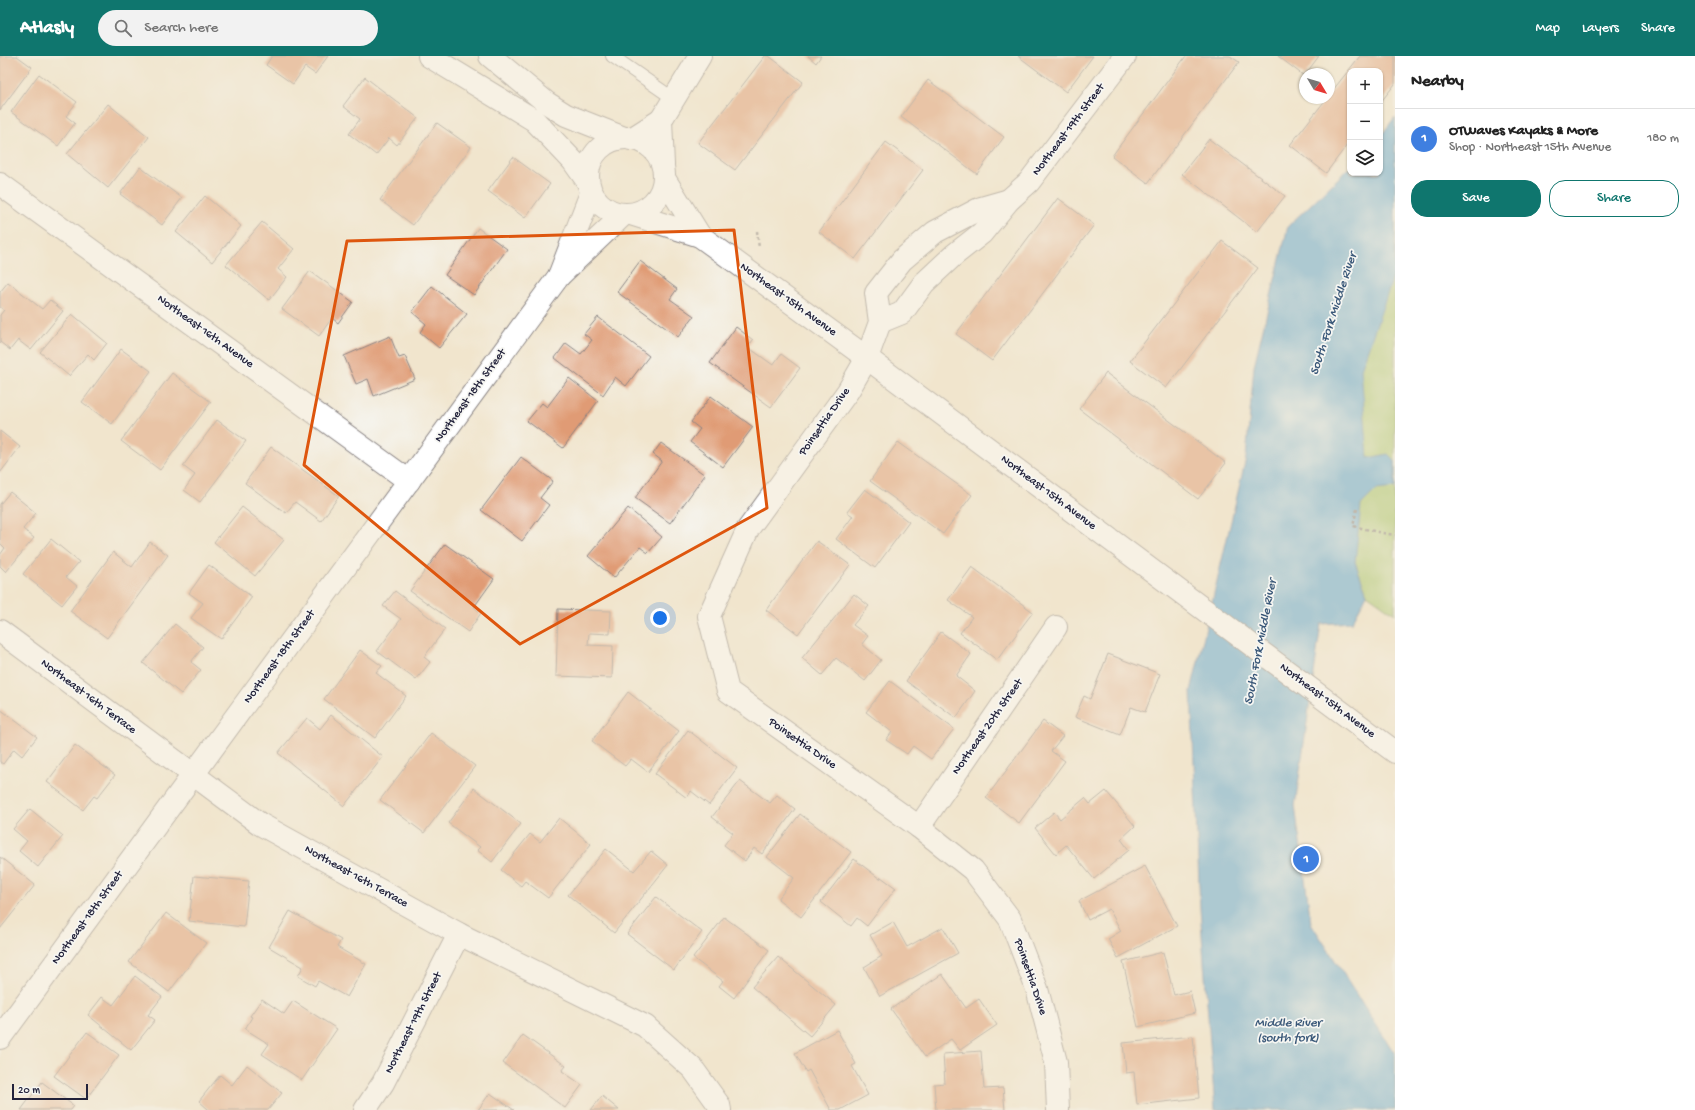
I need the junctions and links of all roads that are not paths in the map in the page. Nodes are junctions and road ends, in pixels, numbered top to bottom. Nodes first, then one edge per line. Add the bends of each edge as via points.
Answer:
1 (429, 56) edge
2 (490, 56) edge
3 (612, 56) edge
4 (700, 56) edge
5 (1125, 56) edge
6 (674, 99) junction
7 (661, 120) junction
8 (627, 138) junction
9 (664, 171) junction
10 (0, 184) edge
11 (590, 187) junction
12 (1009, 200) junction
13 (627, 215) junction
14 (700, 236) junction
15 (559, 276) junction
16 (880, 322) junction
17 (867, 358) junction
18 (409, 481) junction
19 (1056, 627) dead end
20 (0, 631) edge
21 (1395, 752) edge
22 (193, 775) junction
23 (919, 827) junction
24 (459, 934) junction
25 (0, 1038) edge
26 (719, 1107) edge
27 (365, 1110) edge
28 (1058, 1110) edge

1 - 11 street via 534,120 573,161
2 - 8 street via 547,103 566,115
3 - 6 lane
4 - 6 street
5 - 12 street, Northeast 19th Street via 1034,177
6 - 7 street
7 - 8 street
7 - 9 street
8 - 9 street via 640,140 654,150
8 - 11 street via 611,141 593,158 588,169
9 - 13 street via 662,191 654,202 644,210
9 - 14 street, Northeast 15th Avenue
10 - 18 street, Northeast 16th Avenue
11 - 13 street via 599,203 610,211
11 - 15 street, Northeast 18th Street
12 - 16 street, Northeast 19th Street via 982,233 924,283 902,313
12 - 16 street, Northeast 19th Street via 981,208 935,232 902,260 876,293
13 - 14 street, Northeast 15th Avenue
13 - 15 street, Northeast 18th Street
14 - 17 street, Northeast 15th Avenue
15 - 18 street, Northeast 18th Street
16 - 17 street, Northeast 19th Street
17 - 21 street, Northeast 15th Avenue
17 - 23 street, Poinsettia Drive via 848,391 748,529 709,616 728,691
18 - 22 street, Northeast 18th Street
19 - 23 street, Northeast 20th Street
20 - 22 street, Northeast 16th Terrace
22 - 24 street, Northeast 16th Terrace via 260,824
22 - 25 street, Northeast 18th Street
23 - 28 street, Poinsettia Drive via 973,870 1010,919 1037,989 1056,1062
24 - 26 street, Northeast 16th Terrace via 644,1026 693,1069
24 - 27 street, Northeast 19th Street via 383,1083

